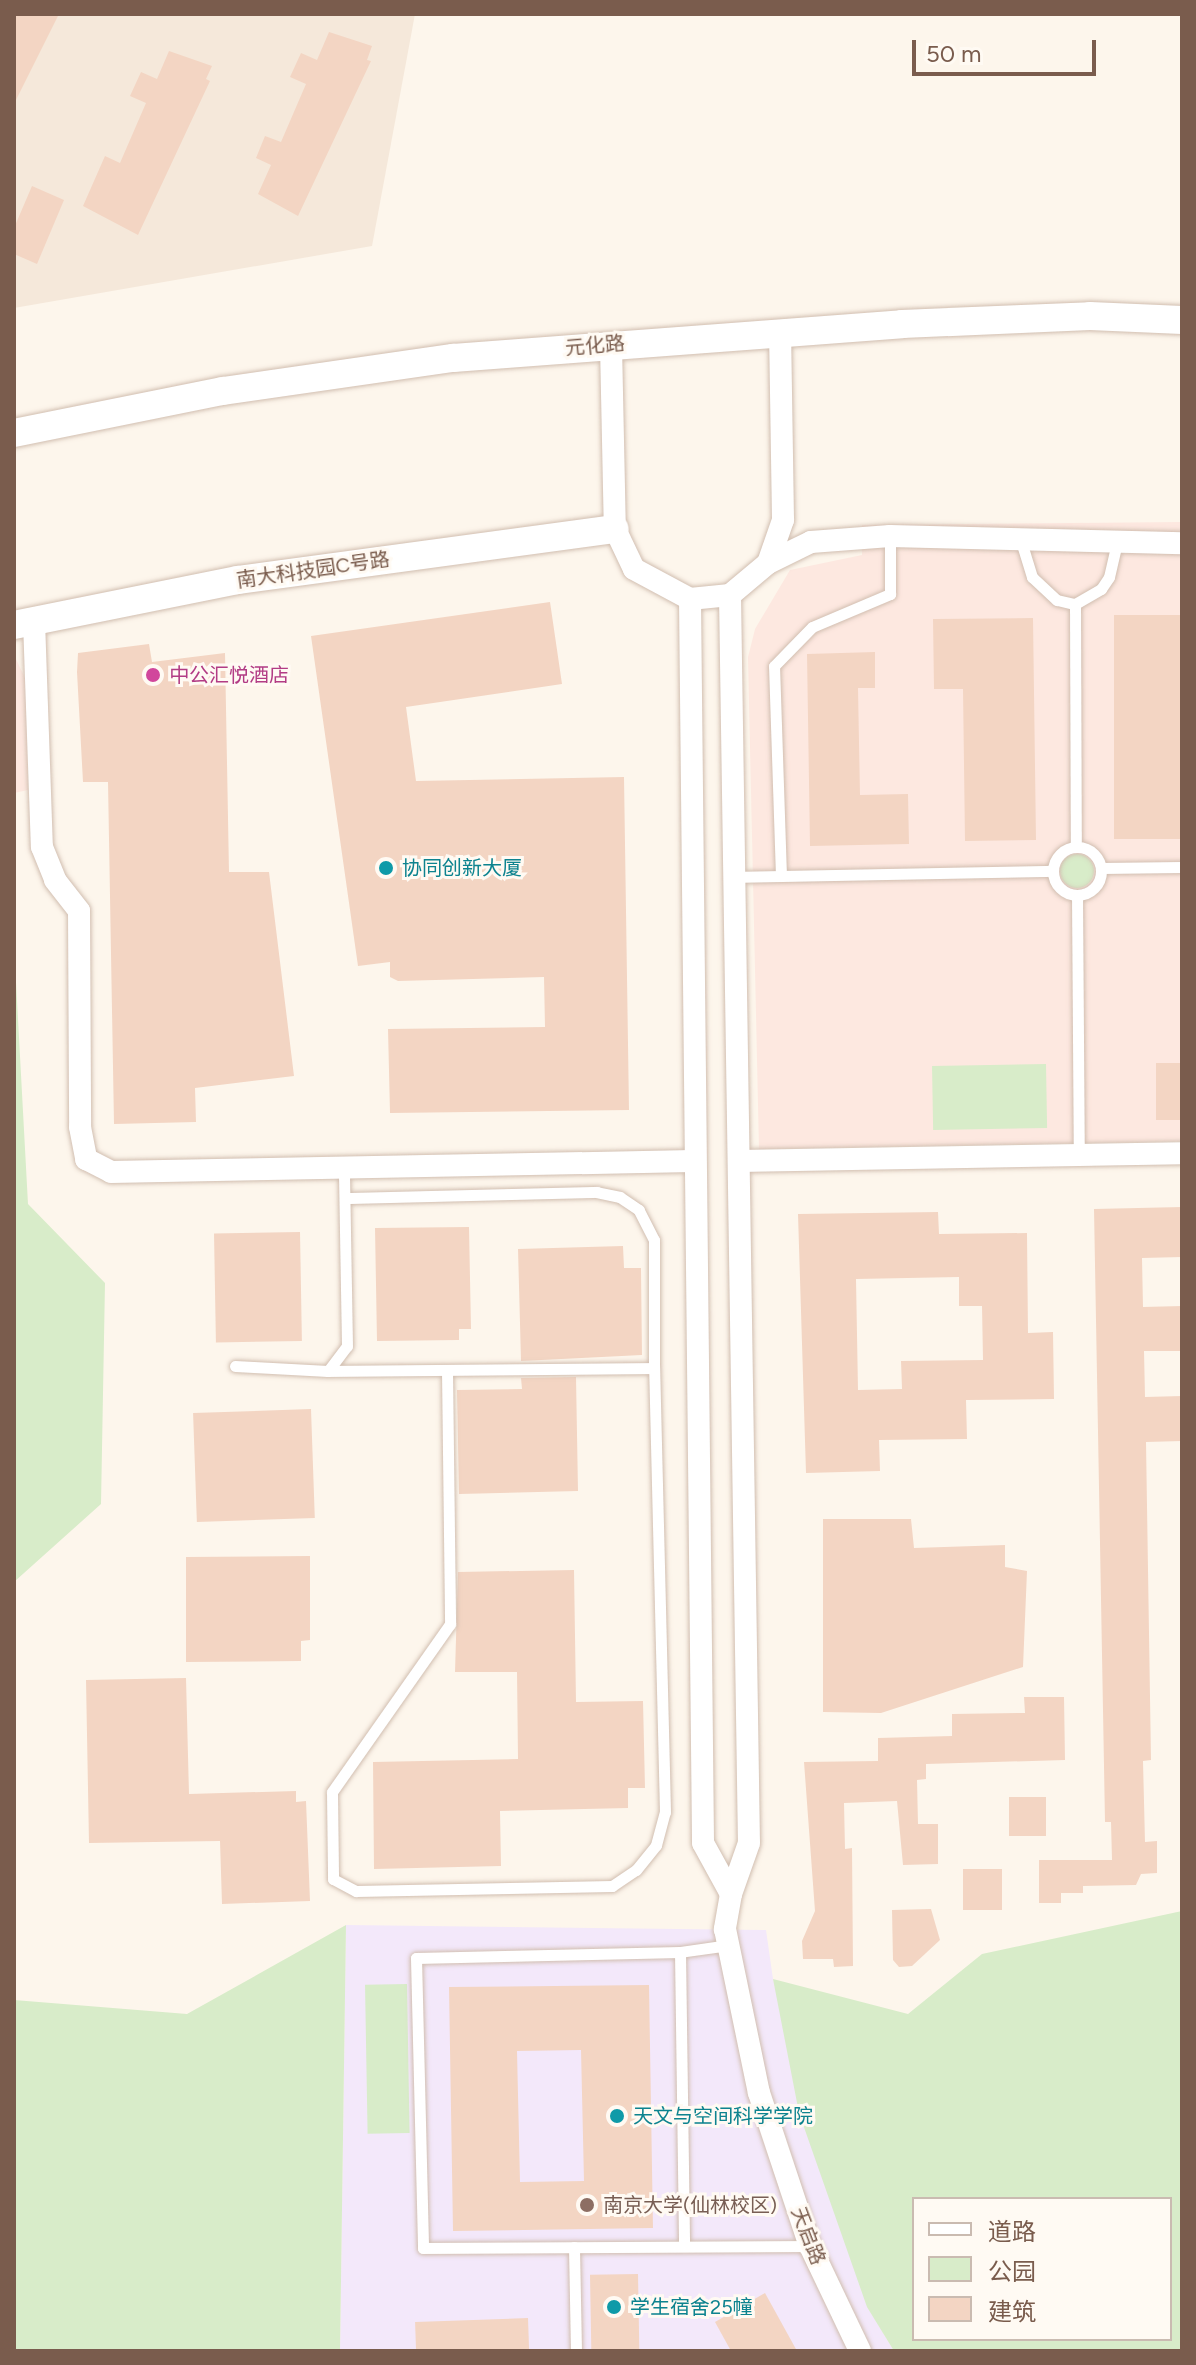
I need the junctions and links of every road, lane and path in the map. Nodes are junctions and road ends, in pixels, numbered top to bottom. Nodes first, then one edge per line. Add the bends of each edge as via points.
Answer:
1 (1182, 320) edge
2 (780, 331) junction
3 (611, 345) junction
4 (14, 433) edge
5 (615, 529) junction
6 (890, 536) junction
7 (1020, 538) junction
8 (1118, 538) junction
9 (1182, 543) edge
10 (768, 563) junction
11 (730, 595) junction
12 (690, 599) junction
13 (1075, 604) junction
14 (24, 623) edge
15 (1076, 846) junction
16 (1182, 867) edge
17 (1101, 868) junction
18 (1052, 871) junction
19 (781, 876) junction
20 (735, 877) junction
21 (1077, 895) junction
22 (1079, 1153) junction
23 (1182, 1153) edge
24 (693, 1161) junction
25 (739, 1161) junction
26 (344, 1168) junction
27 (345, 1198) junction
28 (235, 1366) dead end
29 (654, 1368) junction
30 (447, 1370) junction
31 (328, 1371) junction
32 (731, 1894) junction
33 (727, 1937) junction
34 (680, 1952) junction
35 (684, 2246) junction
36 (810, 2246) junction
37 (574, 2247) junction
38 (576, 2351) edge
39 (860, 2351) edge

1 - 2 street, 元化路 via 1090,316
2 - 3 street, 元化路
2 - 10 street via 783,520
3 - 4 street, 元化路 via 453,358 269,384
3 - 5 street
5 - 12 street via 634,569
5 - 14 street, 南大科技园C号路 via 238,580
6 - 7 street
6 - 10 street via 811,542
6 - 19 lane via 890,594 812,627 774,666
7 - 8 street
7 - 13 lane via 1032,577 1057,600
8 - 9 street
8 - 13 lane via 1109,577
10 - 11 street
11 - 12 street
11 - 20 street
12 - 24 street
13 - 15 lane
14 - 26 street via 42,847 55,880 79,911 80,1127 86,1159 111,1172
15 - 17 lane via 1090,850
15 - 18 lane via 1057,856
16 - 17 lane
17 - 21 lane via 1092,890
18 - 19 lane
18 - 21 lane via 1063,891
19 - 20 lane
20 - 25 street
21 - 22 lane
22 - 23 street
22 - 25 street
24 - 26 street
24 - 32 street via 703,1843
25 - 32 street via 749,1843
26 - 27 lane
27 - 29 lane via 597,1192 630,1203 646,1219 654,1240
27 - 31 lane via 347,1346
28 - 31 lane
29 - 30 lane
29 - 30 lane via 665,1812 656,1845 636,1870 612,1886 356,1891 333,1879 332,1792 450,1624
30 - 31 lane
32 - 33 street
33 - 34 lane
33 - 36 street, 天启路 via 759,2093
34 - 35 lane
34 - 37 lane via 416,1958 423,2248
35 - 36 lane
35 - 37 lane
36 - 39 street, 天启路
37 - 38 lane

